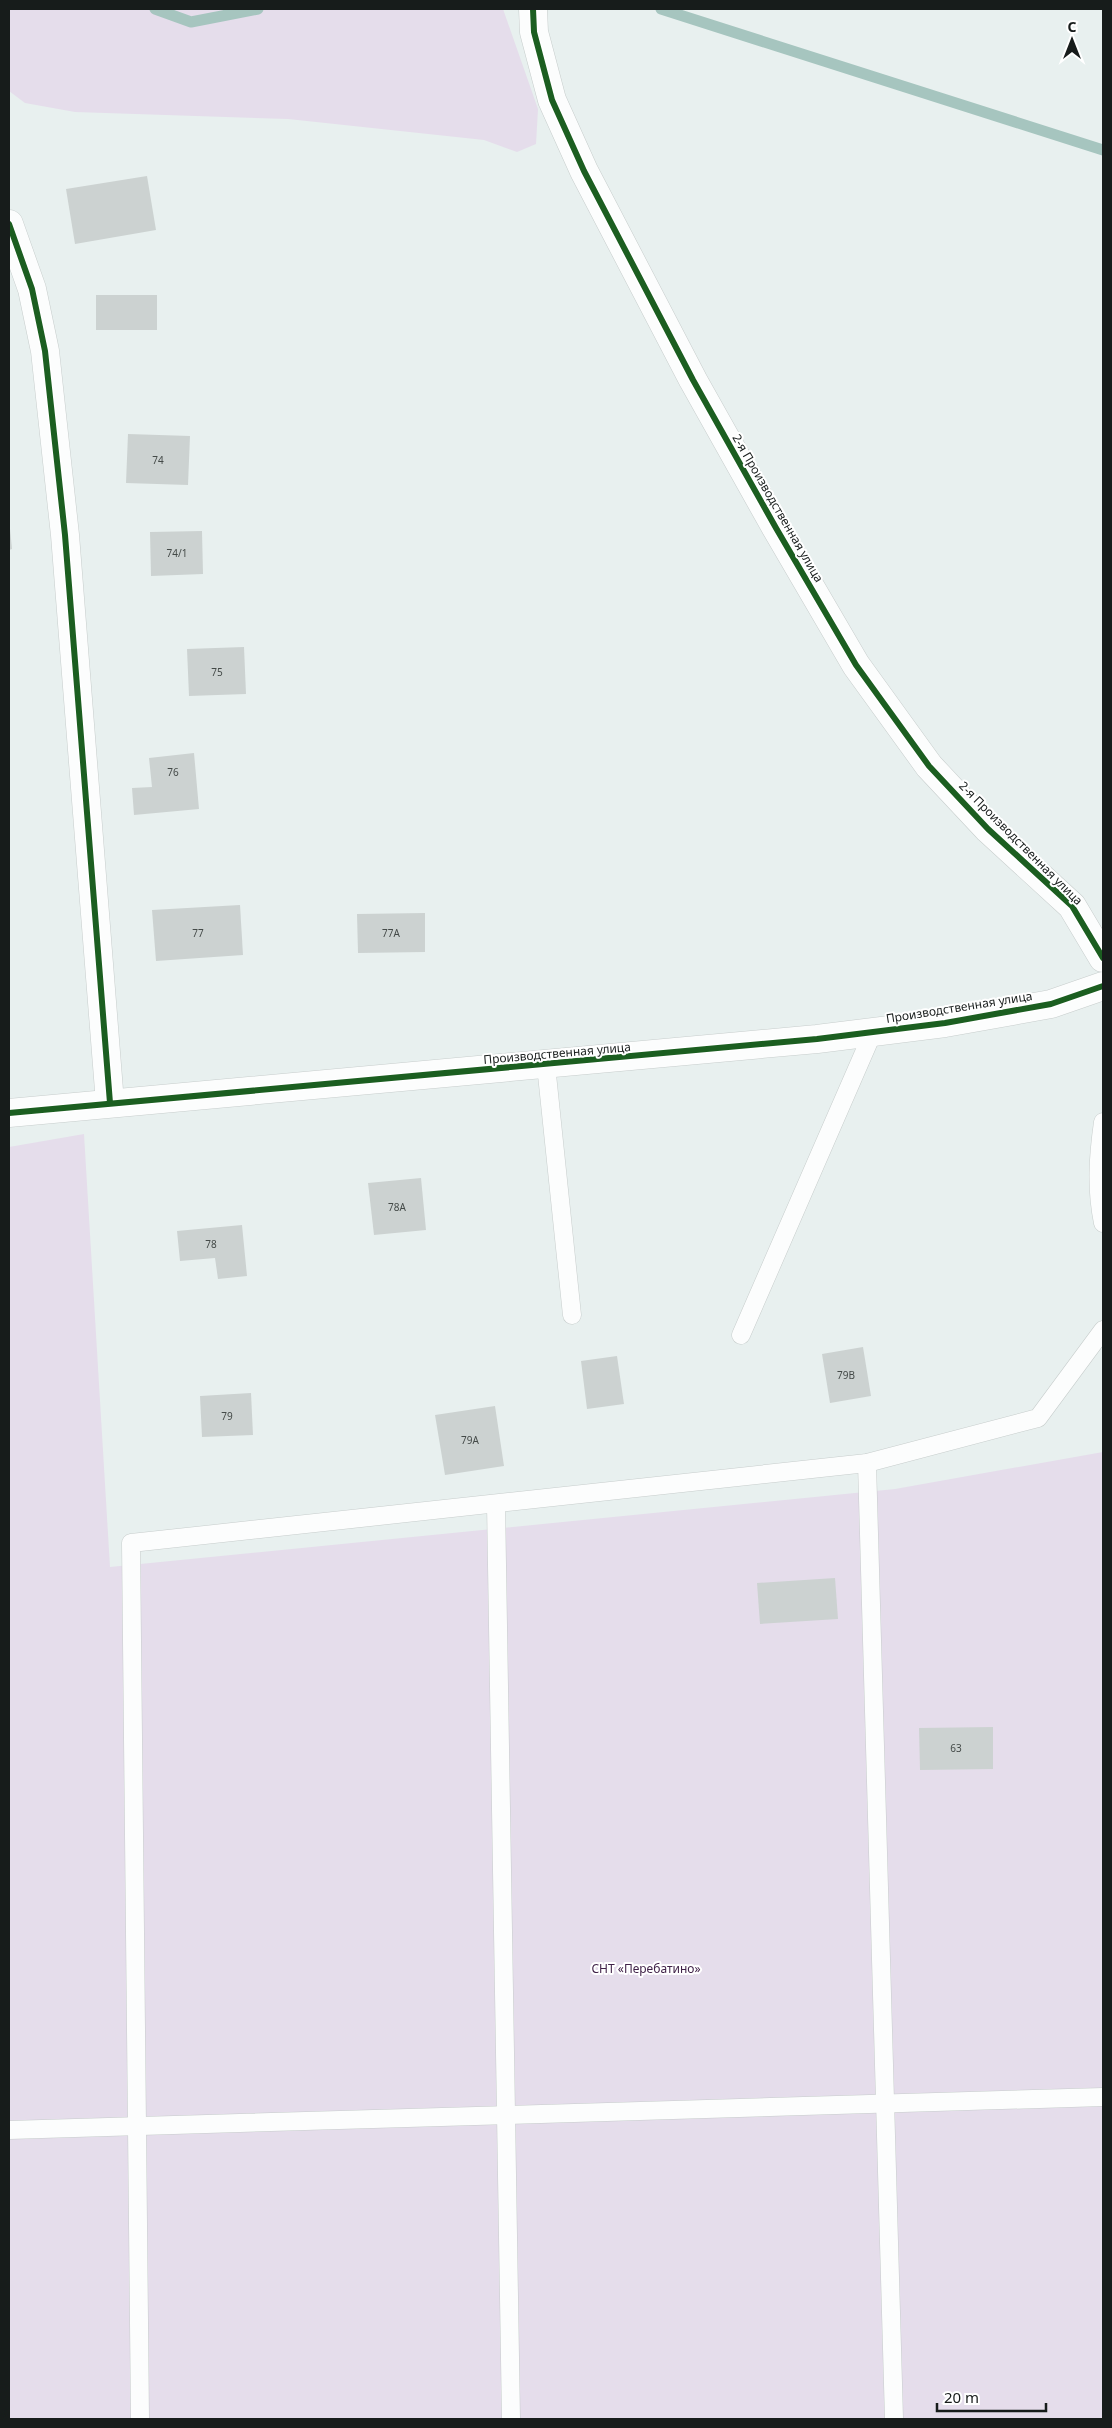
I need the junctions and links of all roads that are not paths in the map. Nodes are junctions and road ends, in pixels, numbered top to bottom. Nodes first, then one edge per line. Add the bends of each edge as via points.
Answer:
1 (533, 9) edge
2 (9, 224) edge
3 (1103, 958) edge
4 (1103, 986) edge
5 (874, 1032) junction
6 (546, 1065) junction
7 (110, 1103) junction
8 (9, 1113) edge
9 (1103, 1122) edge
10 (1103, 1223) edge
11 (572, 1314) dead end
12 (1103, 1330) edge
13 (741, 1335) dead end
14 (866, 1463) junction
15 (496, 1504) junction
16 (1103, 2097) edge
17 (885, 2104) junction
18 (507, 2116) junction
19 (138, 2126) junction
20 (9, 2130) edge
21 (140, 2419) edge
22 (511, 2419) edge
23 (894, 2419) edge

1 - 3 street, 2-я Производственная улица via 534,32 552,100 584,171 698,388 856,665 929,766 988,829 1072,906
2 - 7 street via 32,288 46,361 65,545
4 - 5 street, Производственная улица via 1051,1004
5 - 6 street, Производственная улица
5 - 13 lane
6 - 7 street, Производственная улица
6 - 11 lane
7 - 8 street, Производственная улица
9 - 10 lane via 1098,1198
12 - 14 lane via 1038,1418
14 - 15 lane
14 - 17 lane
15 - 18 lane
15 - 19 lane via 131,1543
16 - 17 lane
17 - 18 lane
17 - 23 lane
18 - 19 lane
18 - 22 lane
19 - 20 lane
19 - 21 lane

